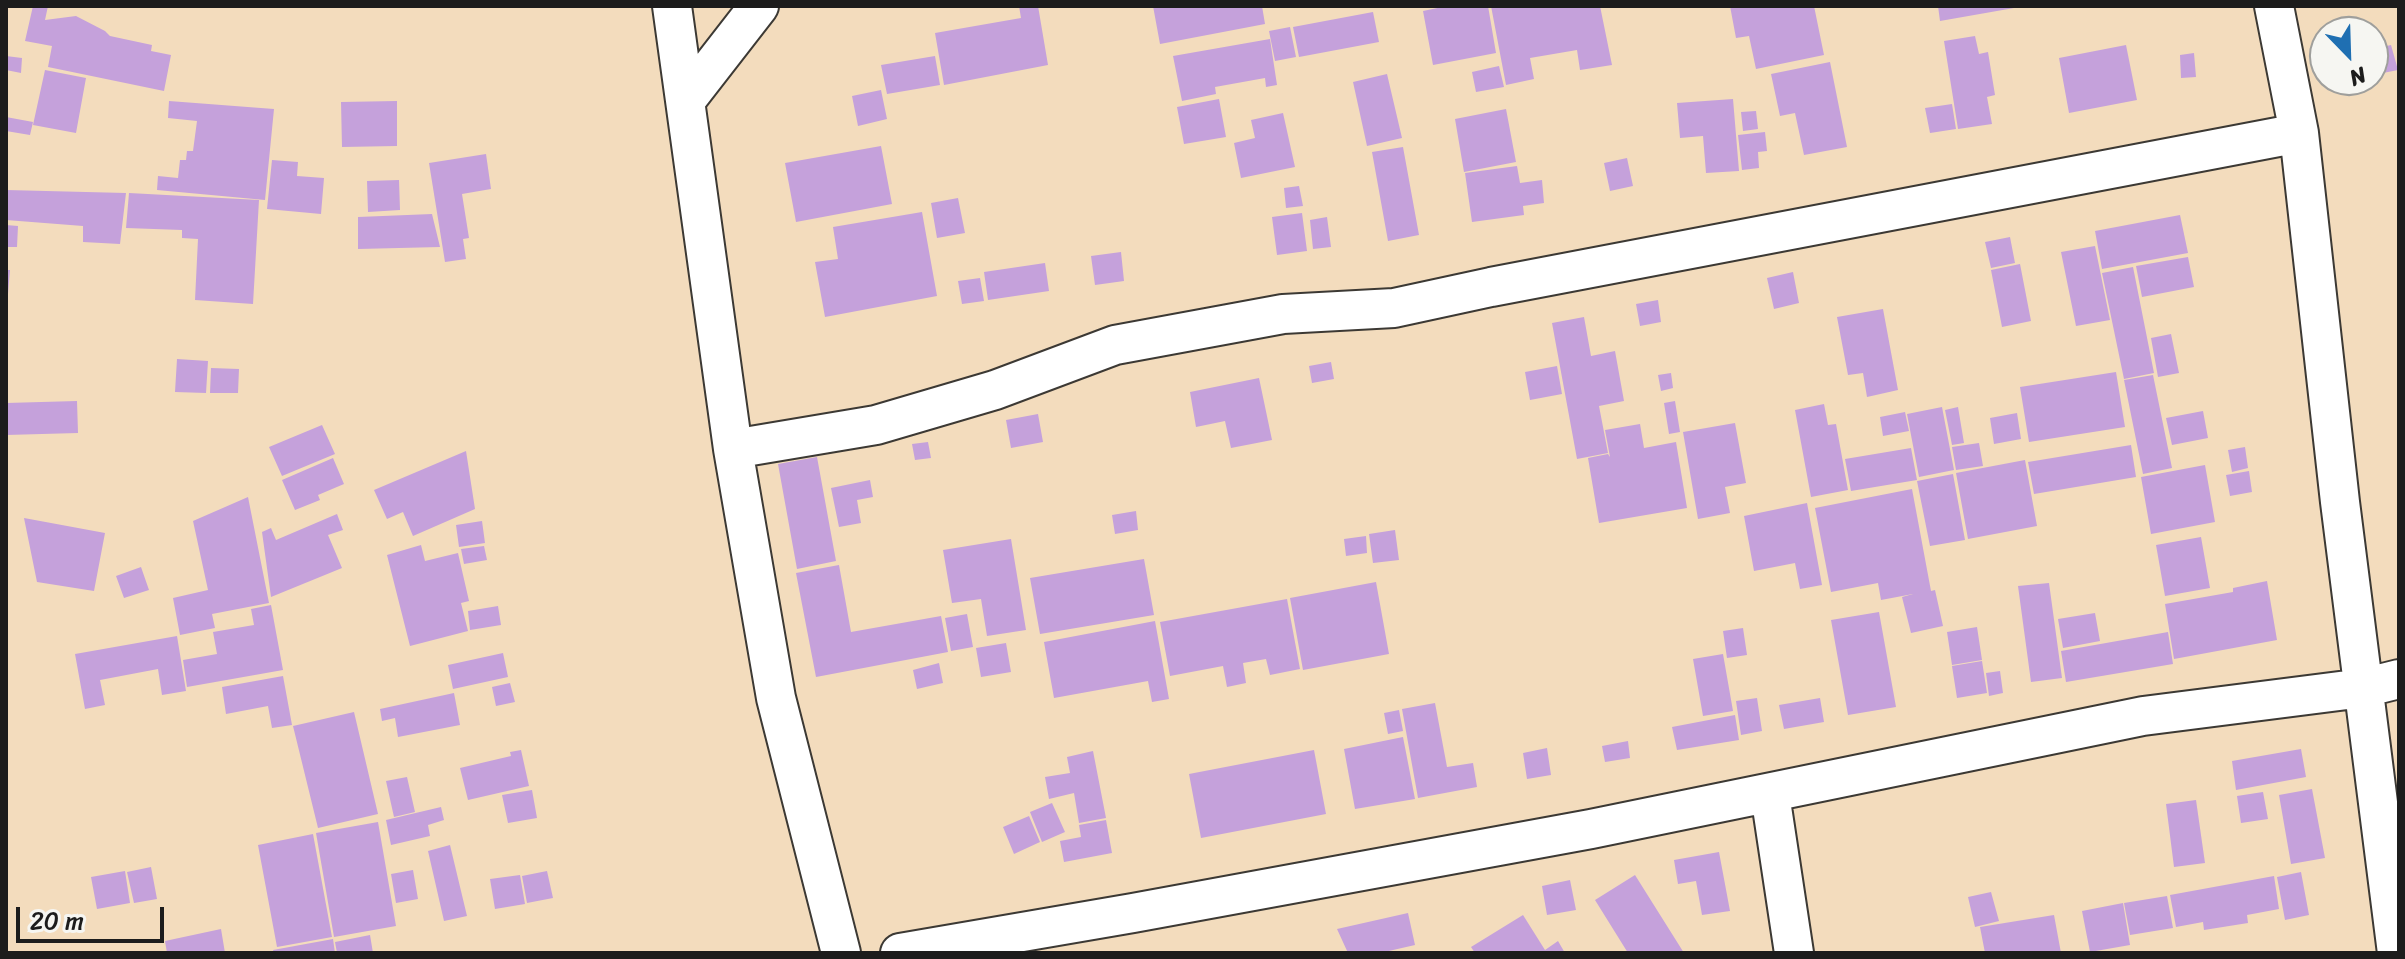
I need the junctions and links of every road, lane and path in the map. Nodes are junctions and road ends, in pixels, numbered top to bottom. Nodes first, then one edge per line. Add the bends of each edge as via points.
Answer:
1 (672, 6) edge
2 (759, 6) edge
3 (2274, 6) edge
4 (686, 100) junction
5 (2299, 133) junction
6 (733, 449) junction
7 (2399, 679) edge
8 (2363, 688) junction
9 (1770, 794) junction
10 (841, 953) edge
11 (900, 953) edge
12 (1794, 953) edge
13 (2397, 953) edge

1 - 4 street
2 - 4 street
3 - 5 street
4 - 6 street
5 - 6 street via 1394,308 1283,314 1115,345 995,390 876,425
5 - 8 street
6 - 10 street via 776,698
7 - 8 street
8 - 9 street via 2143,716
8 - 13 street
9 - 11 street
9 - 12 street

